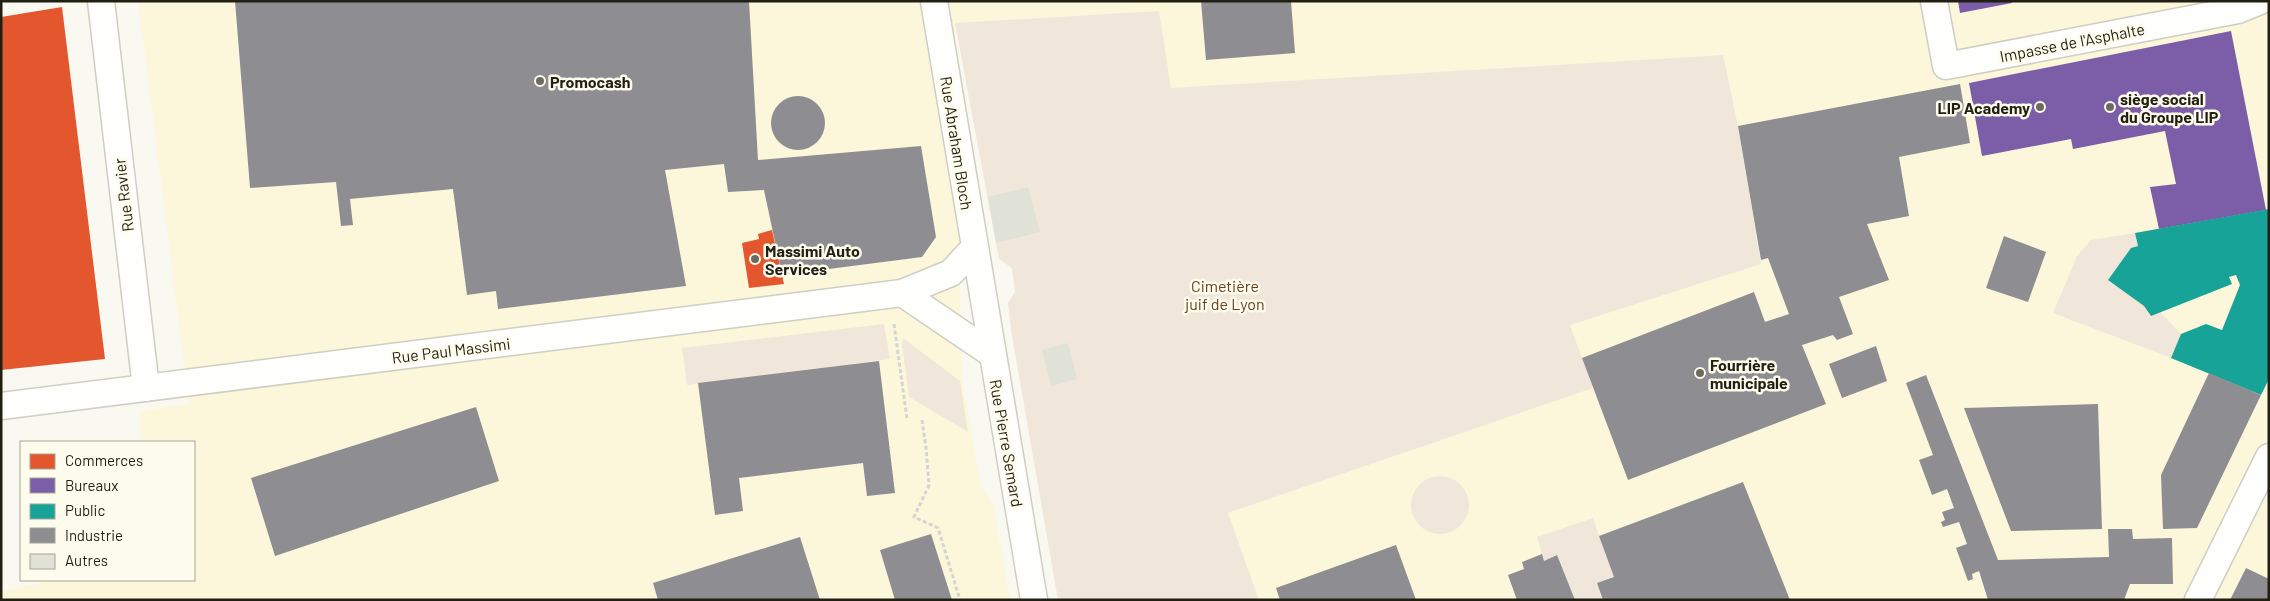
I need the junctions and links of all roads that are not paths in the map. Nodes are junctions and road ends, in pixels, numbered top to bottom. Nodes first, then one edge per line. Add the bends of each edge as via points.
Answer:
1 (100, 1) edge
2 (934, 1) edge
3 (1934, 1) edge
4 (2260, 1) edge
5 (974, 248) junction
6 (980, 285) joint
7 (902, 293) junction
8 (992, 354) junction
9 (146, 388) junction
10 (1, 406) edge
11 (2269, 457) edge
12 (1034, 600) edge
13 (2198, 600) edge

1 - 9 street, Rue Ravier
2 - 5 street, Rue Abraham Bloch
3 - 4 street, Impasse de l'Asphalte via 1946,66 2238,10
5 - 6 street, Rue Abraham Bloch
5 - 7 street, Rue Paul Massimi via 950,273
6 - 8 street, Rue Pierre Semard
7 - 8 street
7 - 9 street, Rue Paul Massimi
8 - 12 street, Rue Pierre Semard
9 - 10 street, Rue Paul Massimi
11 - 13 street

